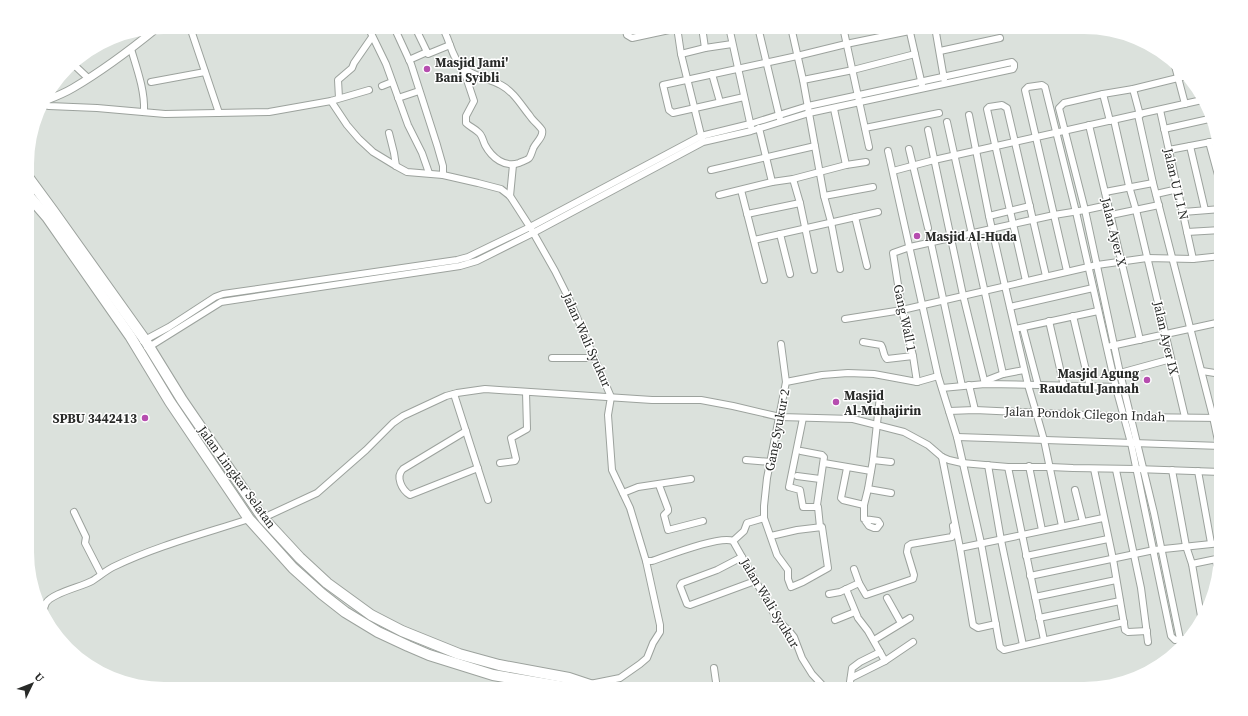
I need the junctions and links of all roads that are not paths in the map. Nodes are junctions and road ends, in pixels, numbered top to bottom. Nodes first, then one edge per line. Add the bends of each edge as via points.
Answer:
1 (192, 34) edge
2 (371, 34) edge
3 (397, 34) edge
4 (418, 34) edge
5 (445, 34) edge
6 (627, 34) edge
7 (642, 34) edge
8 (680, 34) edge
9 (703, 34) edge
10 (730, 34) edge
11 (760, 34) edge
12 (792, 34) edge
13 (844, 34) edge
14 (888, 34) edge
15 (910, 34) edge
16 (936, 34) edge
17 (148, 35) edge
18 (372, 37) junction
19 (1000, 38) dead end
20 (732, 44) junction
21 (846, 44) junction
22 (450, 45) junction
23 (705, 48) junction
24 (131, 49) junction
25 (940, 51) junction
26 (427, 53) junction
27 (681, 54) junction
28 (915, 54) junction
29 (797, 56) junction
30 (409, 60) junction
31 (766, 62) junction
32 (77, 67) edge
33 (463, 68) junction
34 (737, 69) junction
35 (853, 70) junction
36 (205, 72) junction
37 (1177, 73) edge
38 (712, 74) junction
39 (944, 76) junction
40 (1181, 77) edge
41 (88, 78) junction
42 (1178, 78) junction
43 (688, 79) junction
44 (803, 80) junction
45 (921, 81) junction
46 (151, 82) dead end
47 (392, 82) junction
48 (945, 83) junction
49 (382, 86) dead end
50 (923, 88) junction
51 (1133, 88) junction
52 (369, 90) dead end
53 (419, 90) junction
54 (1103, 94) junction
55 (858, 96) junction
56 (744, 97) junction
57 (52, 98) edge
58 (339, 98) junction
59 (398, 98) junction
60 (331, 101) junction
61 (1198, 101) edge
62 (720, 102) junction
63 (859, 103) junction
64 (48, 104) edge
65 (1185, 104) junction
66 (695, 108) junction
67 (834, 108) junction
68 (808, 110) junction
69 (1160, 110) junction
70 (144, 111) junction
71 (1059, 111) junction
72 (219, 113) junction
73 (940, 113) dead end
74 (1052, 114) junction
75 (778, 115) junction
76 (969, 115) dead end
77 (1139, 115) junction
78 (1206, 120) edge
79 (1112, 121) junction
80 (780, 122) junction
81 (947, 122) dead end
82 (1089, 125) junction
83 (751, 127) junction
84 (759, 128) junction
85 (865, 128) junction
86 (1164, 129) junction
87 (928, 130) dead end
88 (1064, 131) junction
89 (1056, 132) junction
90 (389, 133) dead end
91 (701, 136) junction
92 (1036, 137) junction
93 (1213, 141) edge
94 (703, 142) junction
95 (1015, 142) junction
96 (815, 146) junction
97 (995, 146) junction
98 (1190, 146) junction
99 (869, 147) dead end
100 (909, 149) dead end
101 (1169, 150) junction
102 (888, 151) dead end
103 (976, 151) junction
104 (669, 152) junction
105 (954, 156) junction
106 (673, 158) junction
107 (767, 158) junction
108 (934, 160) junction
109 (866, 162) dead end
110 (513, 165) junction
111 (846, 165) junction
112 (396, 166) junction
113 (913, 166) junction
114 (711, 170) dead end
115 (893, 171) junction
116 (820, 172) junction
117 (429, 173) junction
118 (443, 175) junction
119 (793, 179) junction
120 (772, 182) junction
121 (1153, 183) junction
122 (34, 186) edge
123 (1129, 186) junction
124 (873, 187) dead end
125 (1178, 189) junction
126 (741, 190) junction
127 (1105, 192) junction
128 (1156, 194) junction
129 (719, 195) dead end
130 (510, 196) junction
131 (824, 196) junction
132 (34, 202) edge
133 (800, 203) junction
134 (1108, 205) junction
135 (1159, 205) junction
136 (1030, 206) junction
137 (1214, 209) edge
138 (1085, 210) junction
139 (1136, 210) junction
140 (1205, 210) junction
141 (1010, 211) junction
142 (878, 212) dead end
143 (1076, 212) junction
144 (1183, 212) junction
145 (747, 214) junction
146 (1054, 215) junction
147 (1111, 215) junction
148 (855, 216) junction
149 (989, 216) junction
150 (1034, 220) junction
151 (831, 222) junction
152 (1012, 224) junction
153 (806, 228) junction
154 (928, 228) dead end
155 (992, 229) junction
156 (532, 230) junction
157 (1214, 230) edge
158 (1188, 232) junction
159 (780, 234) junction
160 (972, 234) junction
161 (952, 238) junction
162 (754, 240) junction
163 (931, 242) junction
164 (910, 247) junction
165 (1214, 257) edge
166 (1147, 258) junction
167 (1172, 259) junction
168 (1193, 259) junction
169 (1121, 261) junction
170 (1097, 265) junction
171 (867, 266) dead end
172 (1088, 266) junction
173 (840, 269) dead end
174 (814, 270) dead end
175 (1068, 271) junction
176 (790, 274) dead end
177 (1046, 276) junction
178 (764, 280) dead end
179 (1026, 281) junction
180 (1005, 286) junction
181 (1093, 288) junction
182 (985, 291) junction
183 (963, 295) junction
184 (944, 300) junction
185 (922, 306) junction
186 (1010, 307) junction
187 (902, 310) junction
188 (1098, 311) junction
189 (1073, 316) junction
190 (845, 319) dead end
191 (1049, 321) junction
192 (1214, 323) edge
193 (1023, 328) junction
194 (1191, 328) junction
195 (1015, 329) junction
196 (1165, 334) junction
197 (1140, 340) junction
198 (863, 342) dead end
199 (781, 344) dead end
200 (142, 345) junction
201 (1114, 345) junction
202 (1107, 347) junction
203 (913, 356) junction
204 (552, 358) dead end
205 (594, 358) junction
206 (1171, 359) junction
207 (1024, 370) junction
208 (1202, 371) junction
209 (1120, 373) junction
210 (1214, 373) edge
211 (1003, 374) junction
212 (938, 376) junction
213 (786, 382) junction
214 (917, 382) junction
215 (985, 382) junction
216 (1038, 384) junction
217 (966, 385) junction
218 (1028, 385) junction
219 (1064, 386) junction
220 (1090, 387) junction
221 (1123, 387) junction
222 (942, 388) junction
223 (1116, 388) junction
224 (526, 392) junction
225 (454, 394) junction
226 (880, 396) dead end
227 (611, 397) junction
228 (975, 410) junction
229 (949, 411) junction
230 (1036, 412) junction
231 (1124, 416) junction
232 (780, 417) junction
233 (1131, 417) junction
234 (1185, 417) junction
235 (1214, 417) joint
236 (803, 418) junction
237 (878, 426) junction
238 (466, 430) junction
239 (957, 437) junction
240 (1044, 440) junction
241 (1131, 443) junction
242 (1138, 443) junction
243 (1214, 445) edge
244 (801, 451) dead end
245 (942, 457) junction
246 (746, 460) dead end
247 (873, 460) junction
248 (771, 462) junction
249 (891, 462) dead end
250 (500, 463) dead end
251 (824, 463) junction
252 (962, 463) junction
253 (988, 465) junction
254 (1029, 466) junction
255 (1050, 466) junction
256 (1008, 467) junction
257 (478, 468) junction
258 (847, 468) junction
259 (1094, 469) junction
260 (1136, 469) junction
261 (1116, 470) junction
262 (1144, 470) junction
263 (1172, 470) junction
264 (871, 471) junction
265 (1198, 471) junction
266 (1214, 472) edge
267 (797, 476) dead end
268 (691, 479) dead end
269 (820, 479) junction
270 (659, 485) junction
271 (868, 489) junction
272 (1075, 490) dead end
273 (623, 493) junction
274 (891, 493) dead end
275 (488, 500) dead end
276 (817, 505) dead end
277 (864, 505) junction
278 (953, 510) junction
279 (74, 512) dead end
280 (263, 518) junction
281 (764, 518) junction
282 (1103, 518) junction
283 (249, 519) junction
284 (864, 519) dead end
285 (703, 521) dead end
286 (1083, 522) junction
287 (1062, 526) junction
288 (820, 527) junction
289 (1042, 530) junction
290 (1022, 535) junction
291 (771, 536) junction
292 (1108, 539) junction
293 (1001, 540) junction
294 (733, 541) junction
295 (980, 543) junction
296 (1211, 543) joint
297 (1186, 546) junction
298 (960, 548) junction
299 (1162, 549) junction
300 (1154, 550) junction
301 (1134, 554) junction
302 (1026, 556) junction
303 (742, 557) junction
304 (1113, 559) junction
305 (1214, 560) edge
306 (646, 561) junction
307 (1192, 564) junction
308 (854, 569) dead end
309 (101, 574) junction
310 (1030, 576) junction
311 (1116, 580) junction
312 (755, 581) junction
313 (859, 583) junction
314 (846, 589) junction
315 (829, 594) dead end
316 (1035, 597) junction
317 (887, 598) dead end
318 (1120, 601) junction
319 (45, 604) edge
320 (1200, 611) edge
321 (855, 612) junction
322 (910, 618) dead end
323 (1039, 618) junction
324 (835, 620) dead end
325 (1124, 622) junction
326 (901, 623) junction
327 (996, 624) junction
328 (1147, 631) junction
329 (874, 640) junction
330 (1044, 640) junction
331 (1180, 640) edge
332 (912, 642) dead end
333 (1148, 642) dead end
334 (1023, 646) junction
335 (880, 652) junction
336 (885, 661) junction
337 (714, 668) dead end
338 (852, 678) junction
339 (534, 682) edge
340 (582, 682) edge
341 (608, 682) edge
342 (716, 682) edge
343 (819, 682) edge
344 (851, 682) edge

1 - 36 street
2 - 18 street
3 - 30 street
4 - 26 street
5 - 22 street
6 - 7 street via 632,38
8 - 27 street
9 - 23 street
10 - 20 street
11 - 31 street
12 - 29 street
13 - 21 street
14 - 21 street
15 - 28 street
16 - 25 street
17 - 24 street
18 - 47 street
18 - 58 street via 352,68 339,79
19 - 25 street
20 - 23 street
20 - 34 street
21 - 29 street
21 - 35 street
22 - 26 street
22 - 33 street
23 - 27 street
24 - 41 street
24 - 70 street via 142,90
25 - 39 street
26 - 30 street
27 - 43 street
28 - 35 street
28 - 45 street
29 - 31 street
29 - 44 street
30 - 53 street
31 - 34 street
31 - 75 street
32 - 41 street
33 - 110 street via 474,101 466,116 466,123 480,133 488,150 500,161
33 - 110 street via 506,88 541,129 542,133 533,148 532,156
34 - 38 street
34 - 56 street
35 - 44 street
35 - 55 street
36 - 46 street
36 - 72 street
37 - 42 street
38 - 43 street
38 - 62 street
39 - 45 street
39 - 48 street
39 - 48 street via 1012,62 1014,64 1013,69
40 - 42 street
41 - 57 street
42 - 51 street
42 - 65 street
43 - 66 street
43 - 66 street via 663,86 672,113
44 - 68 street
45 - 50 street
45 - 55 street
47 - 49 street
47 - 59 street
48 - 50 street
50 - 63 street
51 - 54 street
51 - 77 street
52 - 58 street
53 - 59 street
53 - 118 street via 443,166
54 - 71 street via 1064,103
54 - 79 street, Jalan Ayer IX
55 - 63 street
55 - 68 street
56 - 62 street
56 - 83 street
58 - 60 street
59 - 117 street
60 - 72 street via 280,110
60 - 112 street via 359,139 373,152
61 - 65 street
62 - 66 street
63 - 67 street
63 - 85 street
64 - 70 street
65 - 69 street
66 - 91 street
67 - 68 street
67 - 111 street
68 - 75 street
68 - 80 street
68 - 96 street
69 - 77 street
69 - 86 street, Jalan U L I N
70 - 72 street via 165,114
71 - 74 street
71 - 88 street
73 - 85 street
74 - 89 street
74 - 92 street via 1044,86 1025,89
75 - 80 street
75 - 83 street
76 - 103 street
77 - 79 street
77 - 121 street
78 - 86 street
79 - 82 street
79 - 123 street, Jalan Ayer IX
80 - 84 street
81 - 105 street
82 - 88 street
82 - 127 street, Jalan Ayer X
83 - 84 street
83 - 91 street
83 - 94 street
84 - 107 street
85 - 99 street
86 - 101 street, Jalan U L I N
87 - 108 street
88 - 89 street
88 - 138 street
89 - 92 street
89 - 143 street
90 - 112 street
91 - 94 street
91 - 104 street
92 - 95 street
92 - 146 street
93 - 98 street
94 - 106 street
95 - 97 street
95 - 97 street via 1006,107 989,107 987,109
95 - 136 street
96 - 107 street
96 - 116 street
97 - 103 street
97 - 141 street
98 - 101 street
98 - 140 street
100 - 113 street
101 - 125 street, Jalan U L I N
102 - 115 street
103 - 105 street
103 - 149 street
104 - 106 street
104 - 156 street
105 - 108 street
105 - 160 street
106 - 156 street
107 - 114 street
107 - 120 street
108 - 113 street
108 - 161 street
109 - 111 street
110 - 130 street
111 - 116 street
112 - 117 street via 407,172
113 - 115 street
113 - 154 street
115 - 164 street
116 - 119 street
116 - 131 street
117 - 118 street
118 - 130 street via 496,188
119 - 120 street
119 - 133 street
120 - 126 street
121 - 123 street
121 - 128 street
122 - 200 highway, Jalan Lingkar Selatan via 54,211
123 - 127 street
123 - 139 street, Jalan Ayer IX
124 - 131 street
125 - 128 street
125 - 144 street, Jalan U L I N
126 - 129 street
126 - 145 street
127 - 134 street, Jalan Ayer X
128 - 135 street
130 - 156 street, Jalan Wali Syukur
131 - 151 street
132 - 200 highway, Jalan Lingkar Selatan
133 - 145 street
133 - 153 street
134 - 138 street
134 - 147 street, Jalan Ayer X
135 - 139 street
135 - 167 street
136 - 141 street
136 - 150 street
137 - 140 street
138 - 143 street
138 - 170 street
139 - 147 street
139 - 166 street, Jalan Ayer IX
140 - 144 street
141 - 149 street
141 - 152 street
142 - 148 street
143 - 146 street
143 - 172 street
144 - 158 street, Jalan U L I N
145 - 162 street
146 - 150 street
146 - 175 street
147 - 169 street, Jalan Ayer X
148 - 151 street
148 - 171 street
149 - 155 street
150 - 152 street
150 - 177 street
151 - 153 street
151 - 173 street
152 - 155 street
152 - 179 street
153 - 159 street
153 - 174 street
155 - 160 street
155 - 180 street
156 - 200 street via 457,260 223,294
156 - 205 street, Jalan Wali Syukur via 561,283
157 - 158 street
158 - 168 street, Jalan U L I N
159 - 162 street
159 - 176 street
160 - 161 street
160 - 182 street
161 - 163 street
161 - 183 street
162 - 178 street
163 - 164 street
163 - 184 street
164 - 185 street
164 - 187 street, Gang Wall 1 via 892,255
165 - 168 street
166 - 167 street
166 - 169 street
166 - 196 street, Jalan Ayer IX
167 - 168 street
167 - 194 street
169 - 170 street
169 - 197 street, Jalan Ayer X
170 - 172 street
170 - 201 street
172 - 175 street
172 - 181 street
175 - 177 street
177 - 179 street
179 - 180 street
180 - 182 street
180 - 186 street
181 - 186 street
181 - 188 street
182 - 183 street
182 - 211 street
183 - 184 street
183 - 215 street
184 - 185 street
184 - 217 street
185 - 187 street
185 - 212 street
186 - 195 street
187 - 190 street
187 - 203 street, Gang Wall 1
188 - 189 street
188 - 202 street
189 - 191 street
189 - 220 street
191 - 193 street
191 - 219 street
192 - 194 street
193 - 195 street
193 - 216 street
194 - 196 street
194 - 208 street
195 - 207 street
196 - 197 street
196 - 206 street, Jalan Ayer IX
197 - 201 street
198 - 203 street via 880,345 887,359
199 - 213 street
200 - 280 highway, Jalan Lingkar Selatan
200 - 283 highway, Jalan Lingkar Selatan via 174,408
201 - 202 street
201 - 209 street
202 - 223 street
203 - 214 street, Gang Wall 1
204 - 205 street
205 - 227 street, Jalan Wali Syukur
206 - 209 street
206 - 234 street, Jalan Ayer IX
207 - 211 street
207 - 218 street
208 - 210 street
208 - 235 street
209 - 221 street
211 - 215 street
212 - 214 street, Gang Syukur 2
212 - 222 street
213 - 214 street, Gang Syukur 2 via 848,373 874,374
213 - 232 street, Gang Syukur 2
215 - 217 street
215 - 218 street
216 - 218 street
216 - 219 street
217 - 222 street
217 - 228 street
218 - 230 street
219 - 220 street
220 - 223 street
221 - 223 street
221 - 233 street
222 - 229 street
223 - 231 street
224 - 225 street via 485,389
224 - 227 street
224 - 250 street via 527,430 511,438 515,461
225 - 238 street
225 - 280 street via 403,416 317,493
226 - 237 street
227 - 232 street via 711,401
227 - 273 street, Jalan Wali Syukur via 608,415 612,470
228 - 229 street, Jalan Pondok Cilegon Indah
228 - 230 street, Jalan Pondok Cilegon Indah
229 - 239 street
230 - 231 street, Jalan Pondok Cilegon Indah
230 - 240 street
231 - 233 street, Jalan Pondok Cilegon Indah
231 - 241 street
232 - 236 street
232 - 248 street, Gang Syukur 2
233 - 234 street, Jalan Pondok Cilegon Indah
233 - 242 street
234 - 235 street, Jalan Pondok Cilegon Indah
236 - 237 street via 853,419
236 - 288 street via 788,487 800,490 803,507 818,507
237 - 245 street via 913,436
237 - 247 street
238 - 257 street
238 - 257 street via 403,469 399,473 400,480 410,495
239 - 240 street
239 - 252 street
240 - 241 street
240 - 255 street
241 - 242 street
241 - 260 street
242 - 243 street
242 - 262 street
244 - 251 street via 822,455
245 - 252 street
245 - 278 street
246 - 248 street
247 - 249 street
247 - 264 street
248 - 281 street, Gang Syukur 2 via 765,488
251 - 258 street
251 - 269 street
252 - 253 street
252 - 295 street
253 - 256 street
253 - 293 street
254 - 255 street
254 - 256 street
254 - 289 street
255 - 259 street
255 - 287 street
256 - 290 street
257 - 275 street
258 - 264 street
258 - 277 street via 840,498
259 - 261 street
259 - 282 street
260 - 261 street
260 - 262 street
260 - 300 street
261 - 301 street
262 - 263 street
262 - 299 street
263 - 265 street
263 - 297 street
264 - 271 street
265 - 266 street
265 - 296 street
267 - 269 street
268 - 270 street
269 - 276 street
270 - 273 street via 638,487
270 - 285 street via 668,509 664,515 668,530
271 - 274 street
271 - 277 street
272 - 286 street
273 - 306 street, Jalan Wali Syukur via 635,522
277 - 284 street
278 - 298 street
278 - 313 street via 952,537 908,546 913,579 866,595
279 - 309 street
280 - 340 highway, Jalan Lingkar Selatan via 327,583 371,614 402,631 460,654
281 - 291 street, Gang Syukur 2
281 - 294 street via 747,523 744,531
282 - 286 street
282 - 292 street
283 - 309 street via 131,559
283 - 339 highway, Jalan Lingkar Selatan via 293,568 322,594 378,632 433,656 493,675
286 - 287 street
287 - 289 street
288 - 291 street
288 - 291 street, Gang Syukur 2 via 823,528 828,568 791,587 788,570 778,556
289 - 290 street
290 - 293 street
290 - 302 street
292 - 302 street
292 - 304 street
293 - 295 street
293 - 334 street
294 - 303 street, Jalan Wali Syukur
294 - 306 street via 724,539
295 - 298 street
295 - 327 street
296 - 297 street
297 - 299 street
297 - 307 street
298 - 327 street via 973,624 978,628
299 - 300 street
299 - 331 street
300 - 301 street
300 - 331 street via 1171,636
301 - 304 street
301 - 328 street
302 - 310 street
303 - 312 street, Jalan Wali Syukur
303 - 312 street via 682,583 680,586 687,604
304 - 310 street
304 - 311 street
305 - 307 street
306 - 341 street, Jalan Wali Syukur via 660,632 647,658 630,672
307 - 320 street
308 - 313 street
309 - 319 street via 92,581 55,596
310 - 316 street
311 - 316 street
311 - 318 street
312 - 343 street, Jalan Wali Syukur via 777,619 794,637 802,658
313 - 314 street
314 - 315 street
314 - 321 street
316 - 323 street
317 - 326 street
318 - 323 street
318 - 325 street
321 - 324 street
321 - 329 street
322 - 326 street
323 - 330 street
325 - 328 street via 1125,630 1128,632
325 - 330 street
326 - 329 street
327 - 334 street via 1002,649
328 - 333 street
329 - 335 street
330 - 334 street
332 - 336 street
335 - 336 street
335 - 338 street via 856,664 852,668
336 - 338 street
337 - 342 street
338 - 344 street

